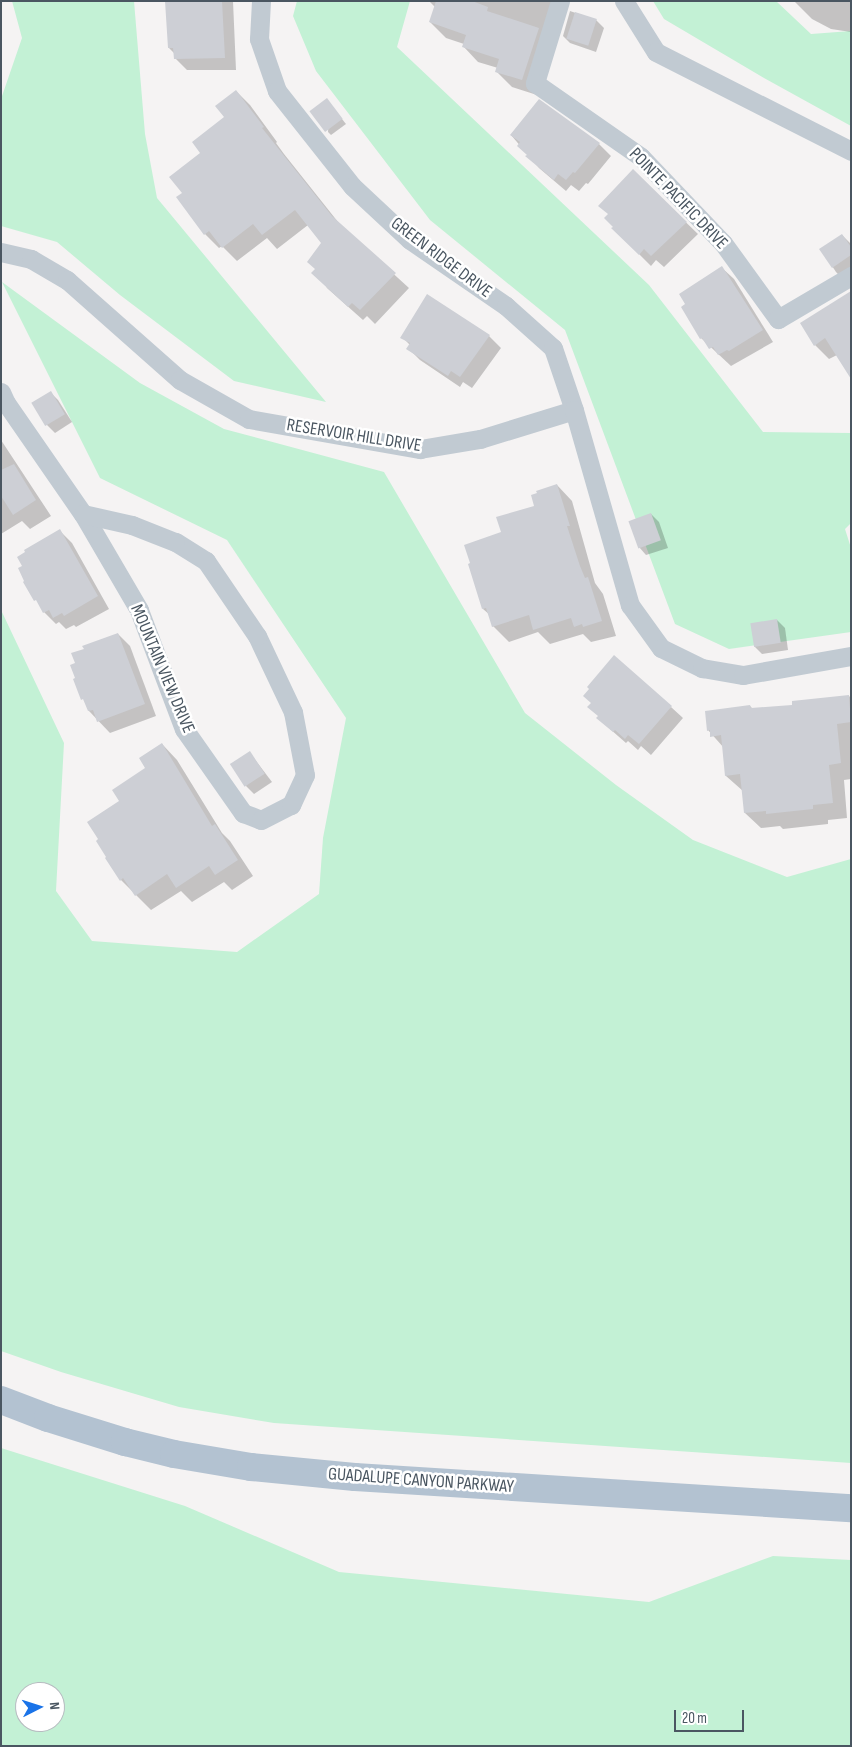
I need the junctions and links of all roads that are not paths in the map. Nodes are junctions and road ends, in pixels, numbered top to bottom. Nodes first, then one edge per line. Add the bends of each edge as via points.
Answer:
1 (261, 1) edge
2 (560, 1) edge
3 (624, 1) edge
4 (851, 151) edge
5 (1, 252) edge
6 (851, 276) edge
7 (1, 392) edge
8 (574, 410) junction
9 (83, 514) junction
10 (851, 656) edge
11 (1, 1400) edge
12 (851, 1508) edge

1 - 8 street, GREEN RIDGE DRIVE via 259,39 277,91 352,186 410,240 506,306 552,348
2 - 6 street, POINTE PACIFIC DRIVE via 534,83 641,157 723,243 778,319
3 - 4 street via 656,52
5 - 8 street, RESERVOIR HILL DRIVE via 31,259 67,280 180,380 249,419 420,450 480,438
7 - 9 street, MOUNTAIN VIEW DRIVE
8 - 10 street via 630,605 661,648 702,668 743,675
9 - 9 street, MOUNTAIN VIEW DRIVE via 140,610 184,729 243,813 261,820 291,805 305,774 293,712 256,636 206,561 175,542 132,525
11 - 12 main road, GUADALUPE CANYON PARKWAY via 65,1424 149,1448 251,1467 355,1477

